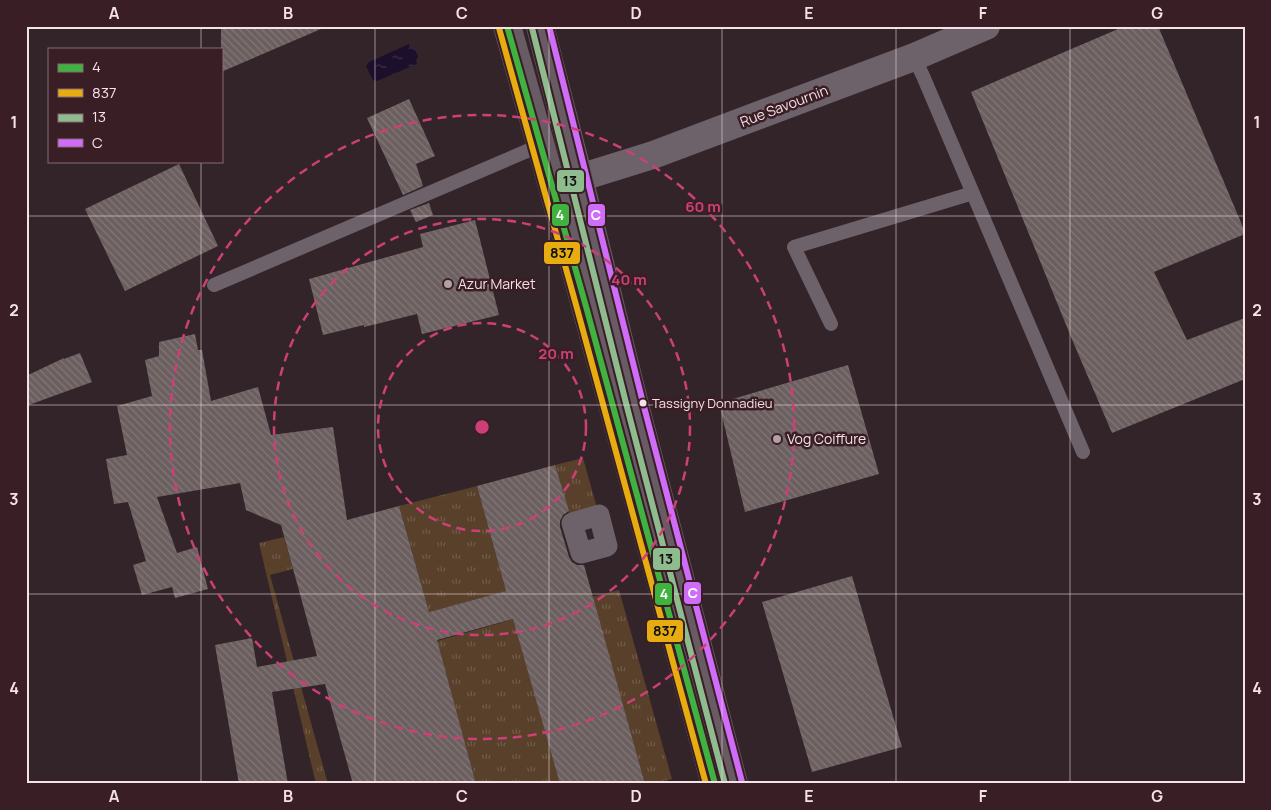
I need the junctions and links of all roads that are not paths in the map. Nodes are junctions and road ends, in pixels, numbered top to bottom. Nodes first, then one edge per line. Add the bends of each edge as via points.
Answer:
1 (507, 26) edge
2 (540, 26) edge
3 (986, 26) edge
4 (914, 57) junction
5 (541, 145) junction
6 (579, 178) junction
7 (973, 193) junction
8 (214, 285) dead end
9 (831, 324) dead end
10 (1083, 452) dead end
11 (714, 784) edge
12 (734, 784) edge

1 - 5 main road
2 - 6 main road
3 - 4 street, Rue Savournin
4 - 6 street, Rue Savournin via 654,155
4 - 7 lane
5 - 6 lane
5 - 8 lane
5 - 11 main road
6 - 12 main road
7 - 9 lane via 794,247
7 - 10 lane

